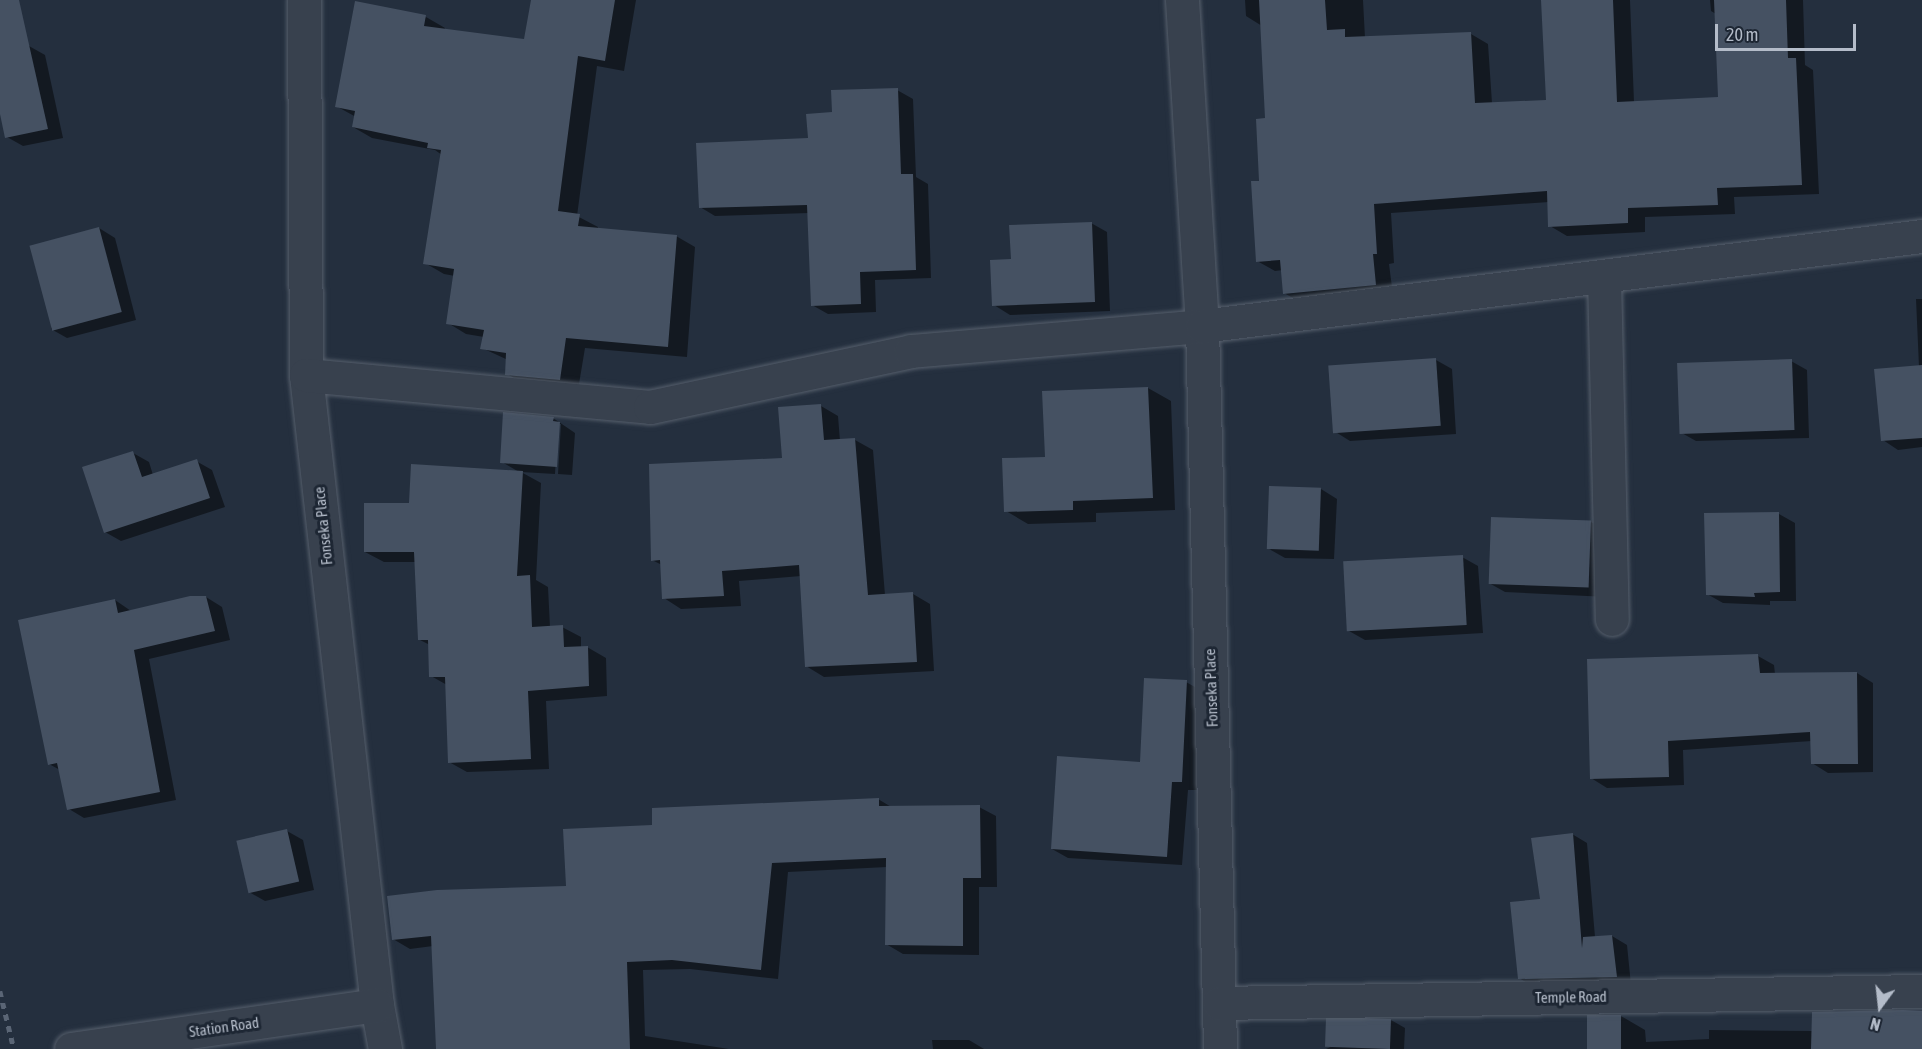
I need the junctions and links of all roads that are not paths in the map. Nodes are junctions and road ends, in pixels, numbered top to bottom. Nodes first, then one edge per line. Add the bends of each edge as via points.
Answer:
1 (304, 0) edge
2 (1182, 0) edge
3 (1922, 236) edge
4 (1604, 276) junction
5 (1202, 326) junction
6 (306, 375) junction
7 (1612, 619) dead end
8 (1922, 991) edge
9 (1220, 1003) junction
10 (377, 1005) junction
11 (71, 1049) edge
12 (385, 1049) edge
13 (1220, 1049) edge

1 - 6 street, Fonseka Place
2 - 5 street, Fonseka Place
3 - 4 street
4 - 5 street
4 - 7 street
5 - 6 street via 911,351 650,407
5 - 9 street, Fonseka Place
6 - 10 street, Fonseka Place
8 - 9 street, Temple Road
9 - 13 street, Fonseka Place
10 - 11 street, Station Road
10 - 12 street, Fonseka Place

